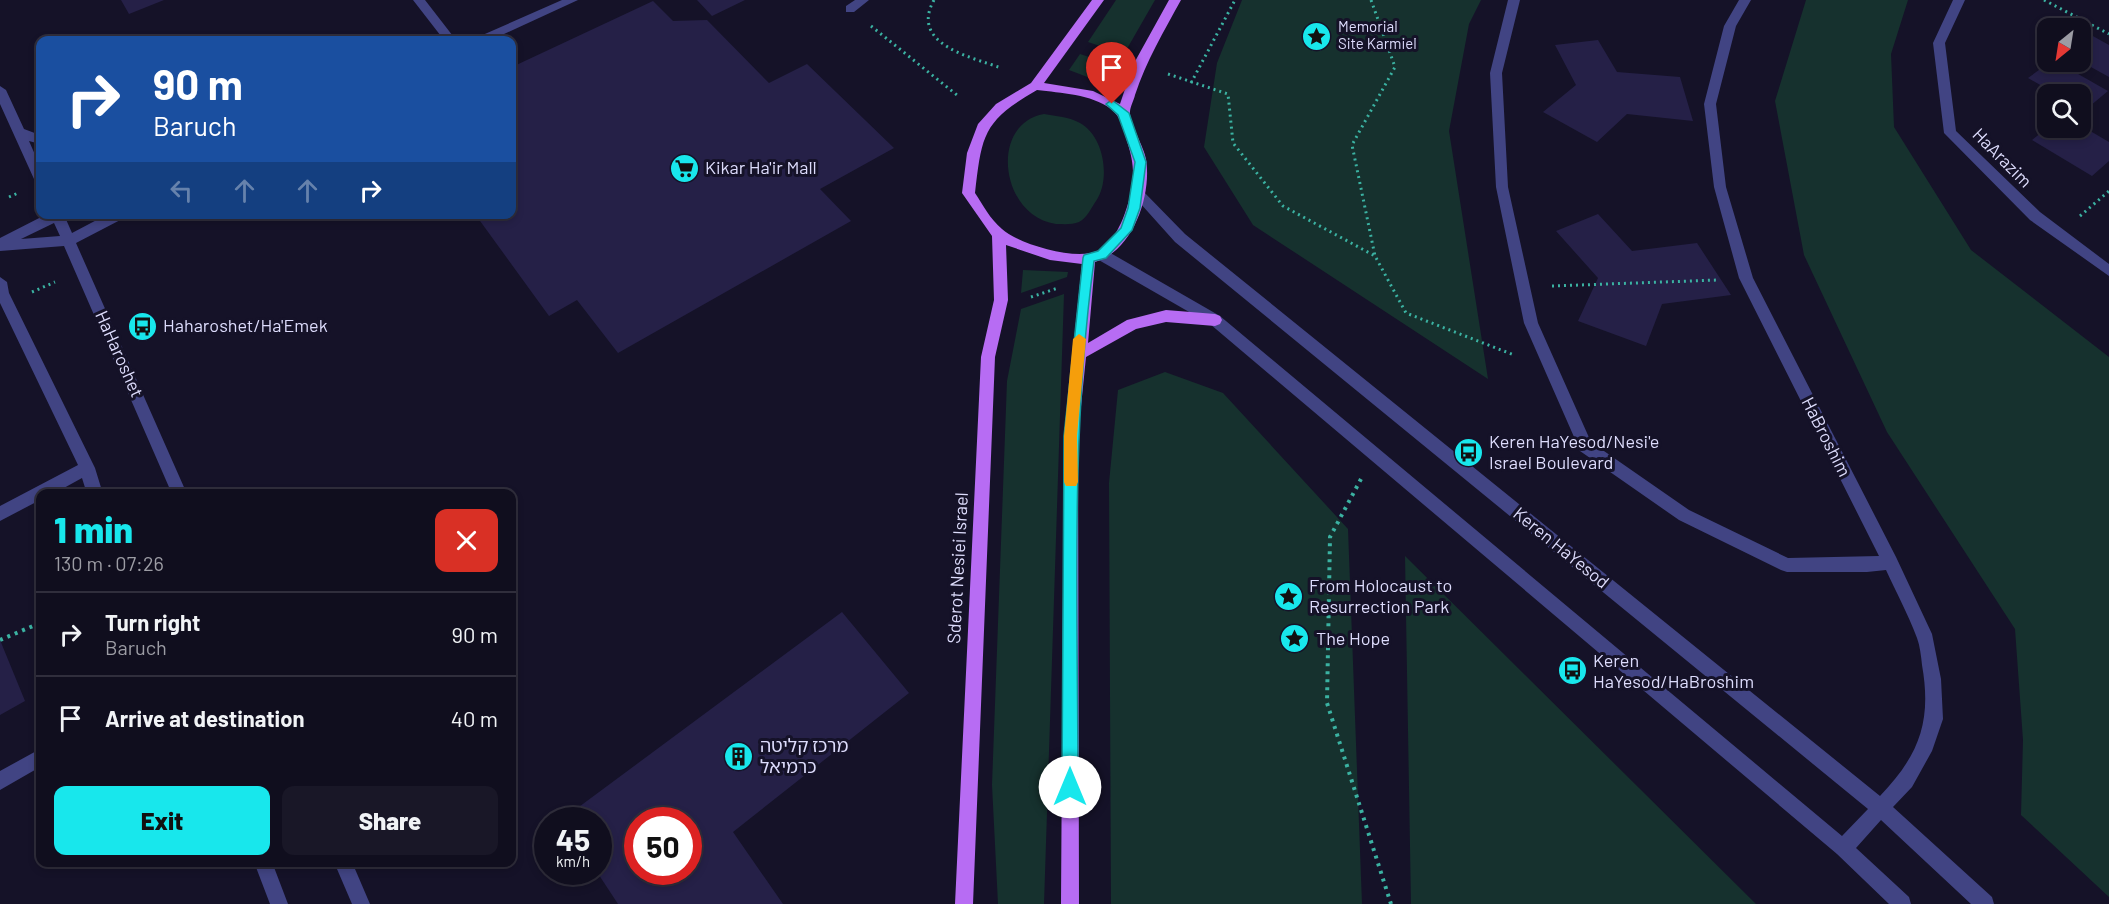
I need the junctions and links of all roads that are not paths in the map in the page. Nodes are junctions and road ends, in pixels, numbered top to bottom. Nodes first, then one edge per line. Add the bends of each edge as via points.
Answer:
1 (419, 0) edge
2 (572, 0) edge
3 (863, 0) edge
4 (1098, 0) edge
5 (1175, 0) edge
6 (1514, 0) edge
7 (1745, 0) edge
8 (1959, 0) edge
9 (850, 9) road end
10 (447, 36) edge
11 (491, 36) edge
12 (1035, 86) junction
13 (0, 90) edge
14 (1123, 113) junction
15 (21, 133) junction
16 (36, 139) edge
17 (36, 169) edge
18 (1137, 193) junction
19 (50, 219) edge
20 (60, 219) edge
21 (111, 219) edge
22 (999, 236) junction
23 (70, 240) junction
24 (0, 244) edge
25 (1095, 256) junction
26 (2109, 271) edge
27 (0, 282) edge
28 (1215, 320) junction
29 (1077, 355) junction
30 (87, 468) junction
31 (47, 489) edge
32 (93, 489) edge
33 (178, 489) edge
34 (36, 495) edge
35 (0, 514) edge
36 (1890, 562) junction
37 (36, 760) edge
38 (0, 781) edge
39 (1881, 808) junction
40 (1843, 848) junction
41 (265, 867) edge
42 (345, 867) edge
43 (279, 904) edge
44 (361, 904) edge
45 (964, 904) edge
46 (1070, 904) edge
47 (1902, 904) edge
48 (1985, 904) edge

1 - 10 street
2 - 11 street
3 - 9 street
4 - 12 main road
5 - 14 main road via 1139,65
6 - 36 street via 1496,73 1502,187 1531,323 1585,446 1684,514 1787,565
7 - 36 street, HaBroshim via 1730,26 1710,104 1720,187 1746,278
8 - 26 street, HaArazim via 1939,44 1950,133 2035,216
12 - 14 main road via 1078,92 1112,104
12 - 22 main road via 989,114 975,139 968,194
13 - 15 street
14 - 18 main road via 1140,162
15 - 16 street
15 - 17 street
18 - 25 main road via 1126,230
18 - 39 street, Keren HaYesod via 1180,238
19 - 24 street
20 - 23 street, HaHaroshet
21 - 23 street
22 - 25 main road via 1043,254
22 - 45 main road, Sderot Nesiei Israel via 1000,300 988,357
23 - 24 street
23 - 33 street, HaHaroshet
25 - 28 street
25 - 29 main road
27 - 30 street
28 - 29 main road via 1166,316 1132,324
28 - 40 street
29 - 46 main road via 1071,436
30 - 31 street
30 - 32 street
34 - 35 street
36 - 39 street, HaBroshim via 1926,639 1934,719 1923,751 1906,781
37 - 38 street
39 - 40 street, HaBroshim
39 - 48 street, Keren HaYesod
40 - 47 street
41 - 43 street
42 - 44 street

